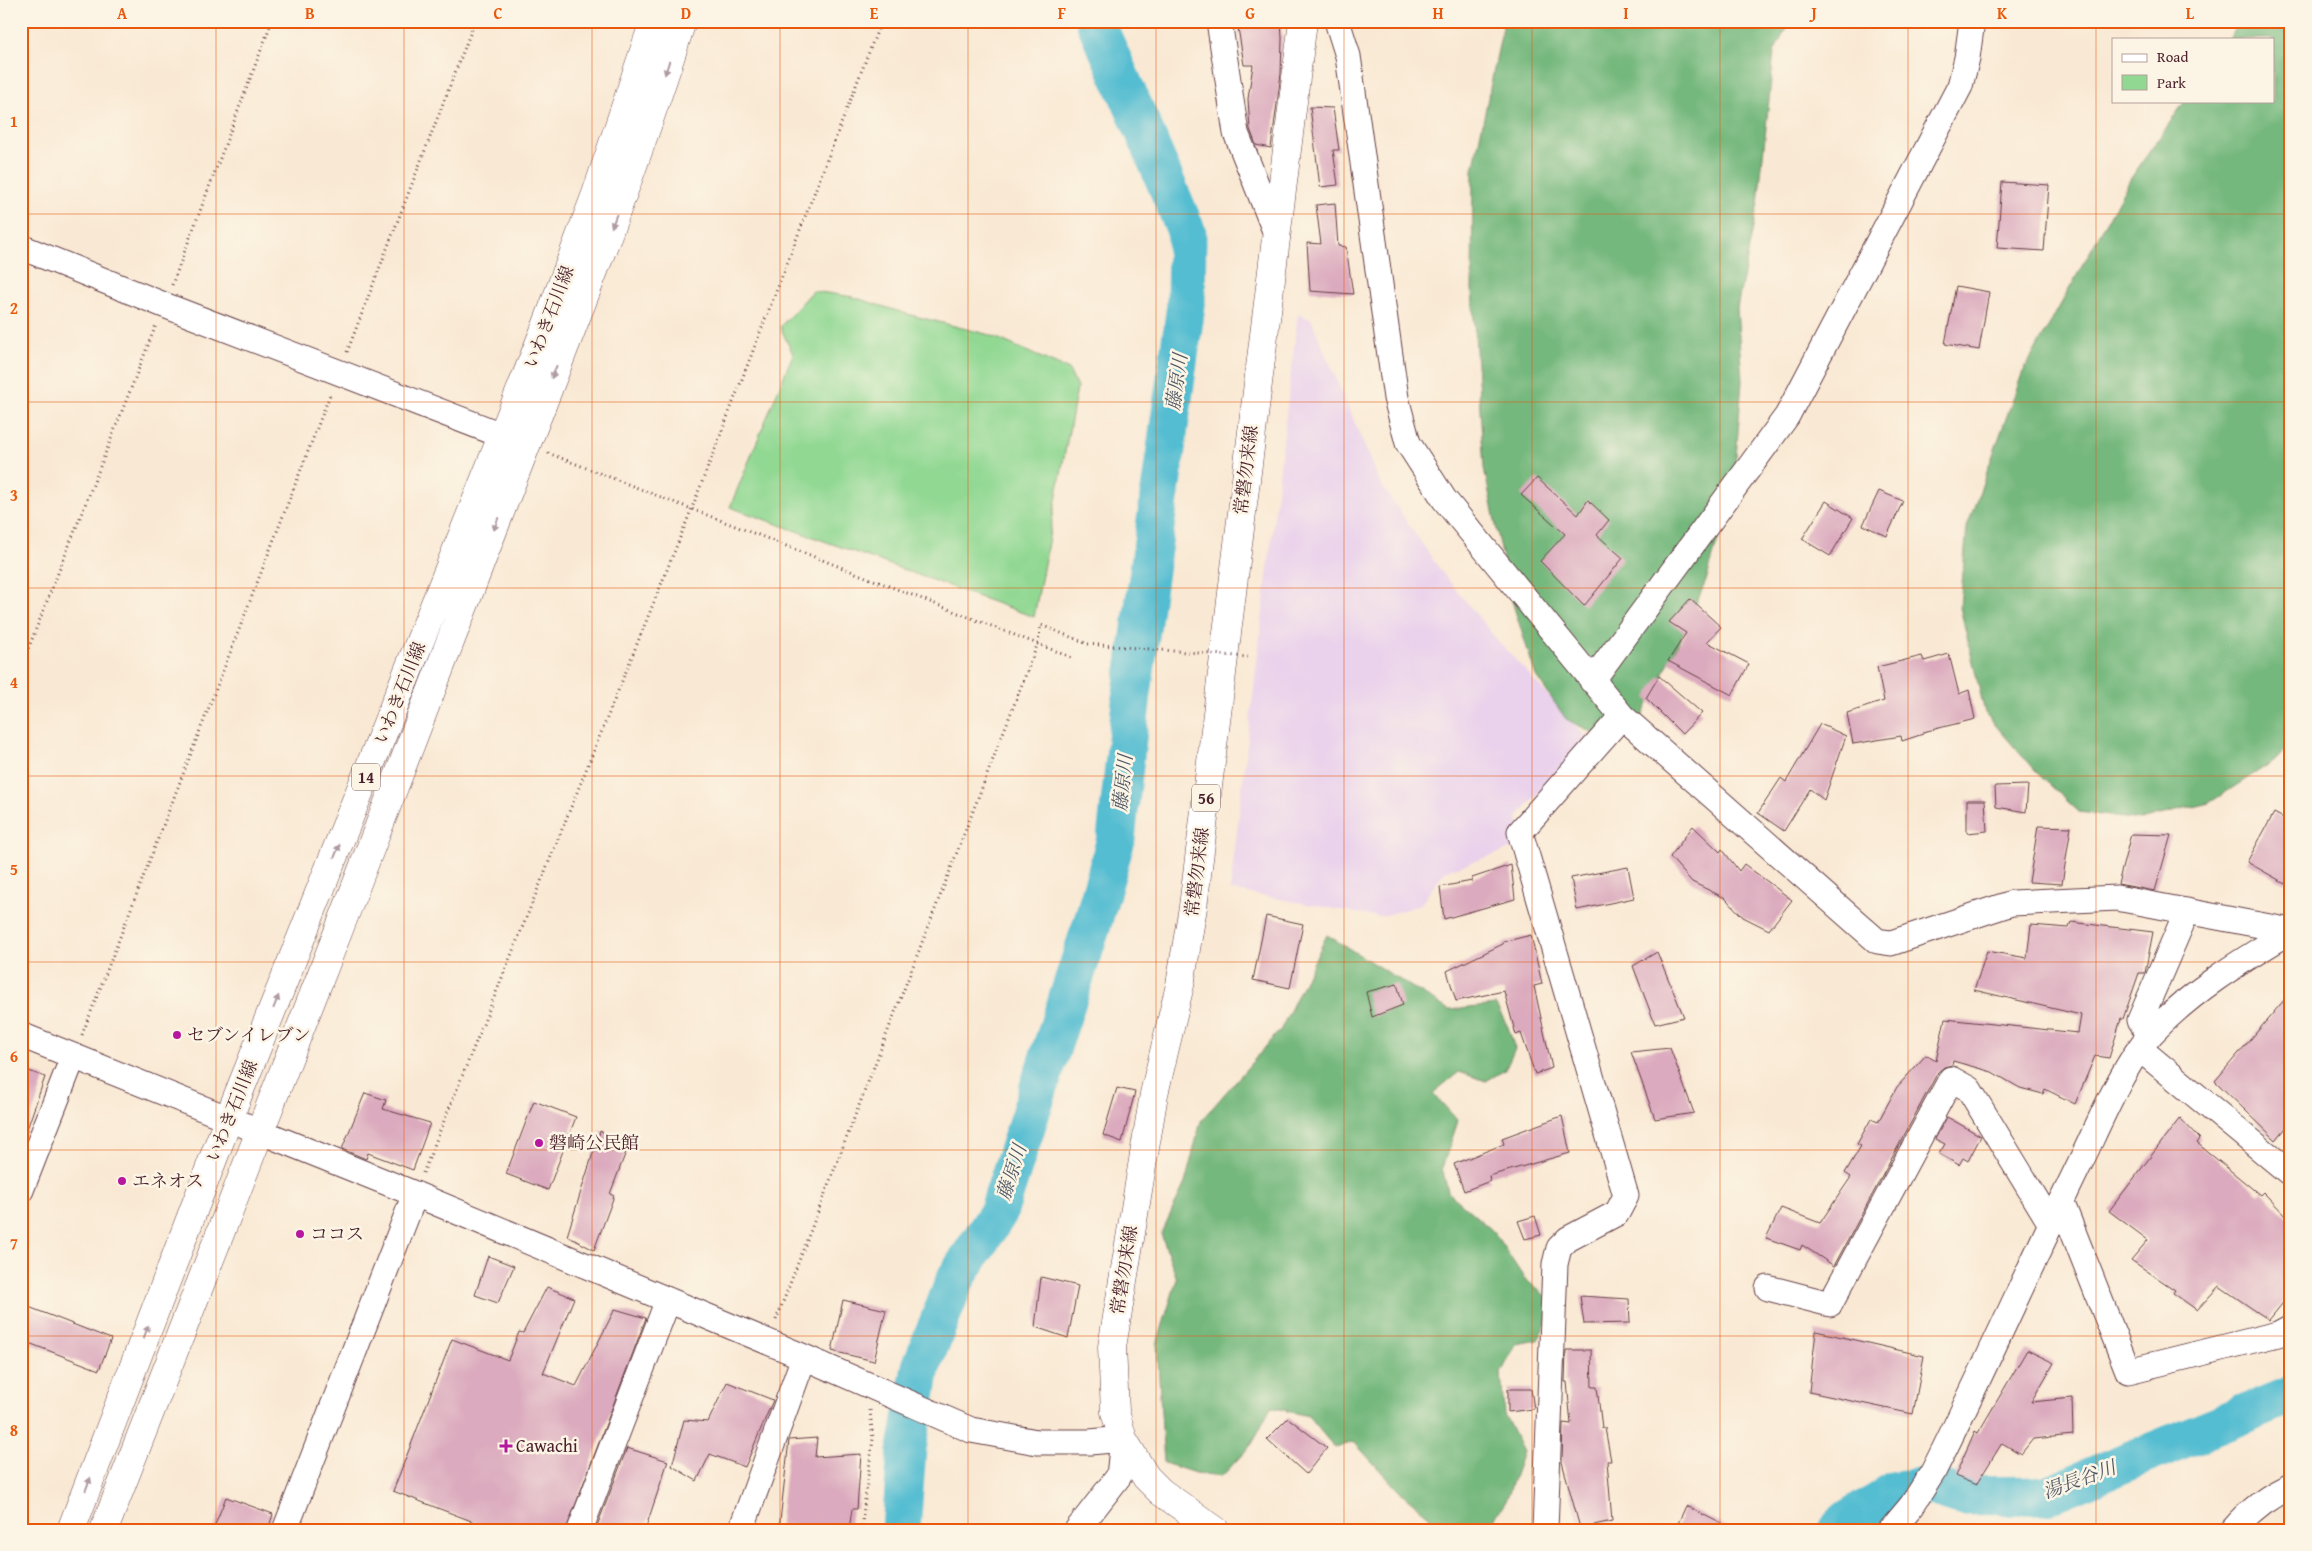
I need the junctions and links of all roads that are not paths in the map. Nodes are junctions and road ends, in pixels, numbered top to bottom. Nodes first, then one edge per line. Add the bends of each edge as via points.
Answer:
1 (654, 21) edge
2 (682, 21) edge
3 (1218, 21) edge
4 (1303, 21) edge
5 (1337, 21) edge
6 (1972, 21) edge
7 (1277, 236) junction
8 (21, 247) edge
9 (514, 440) junction
10 (1592, 681) junction
11 (1622, 716) junction
12 (2186, 911) junction
13 (2291, 931) edge
14 (21, 1035) edge
15 (2145, 1042) junction
16 (73, 1058) junction
17 (228, 1120) junction
18 (260, 1132) junction
19 (2291, 1174) edge
20 (21, 1190) edge
21 (415, 1194) junction
22 (2061, 1202) junction
23 (2051, 1224) junction
24 (1768, 1288) dead end
25 (668, 1300) junction
26 (2291, 1328) edge
27 (804, 1357) junction
28 (1123, 1439) junction
29 (2291, 1486) edge
30 (71, 1530) edge
31 (104, 1530) edge
32 (285, 1530) edge
33 (580, 1530) edge
34 (741, 1530) edge
35 (1077, 1530) edge
36 (1214, 1530) edge
37 (1545, 1530) edge
38 (1891, 1530) edge
39 (2233, 1530) edge

1 - 9 main road, いわき石川線 / 14
2 -> 9 main road, いわき石川線 / 14 via 616,216
3 - 7 street via 1236,133
4 - 7 main road, 常磐勿来線 / 56
5 - 10 street via 1348,56 1396,398 1408,443 1444,499
6 - 10 street via 1960,86 1787,416
7 - 28 main road, 常磐勿来線 / 56 via 1193,907 1180,985 1154,1094 1112,1347 1115,1412
8 - 9 street
17 -> 9 main road, いわき石川線 / 14
9 -> 18 main road, いわき石川線 / 14
10 - 11 street
11 - 12 street via 1877,941 1891,943 2012,903 2117,898
11 - 37 street via 1520,832 1626,1196 1617,1213 1568,1239 1559,1248 1555,1264
12 - 13 street
12 - 15 street via 2140,1020
13 - 15 street via 2236,964 2187,1000
14 - 16 street
15 - 19 street
15 - 22 street via 2116,1090
16 - 17 street
16 - 20 street
17 - 18 street
30 -> 17 main road, いわき石川線 / 14
18 - 21 street
18 - 31 main road, いわき石川線 / 14
21 - 25 street
21 - 32 street
22 - 23 street
22 - 26 street via 2128,1371
23 - 24 street via 1969,1089 1951,1079 1830,1304
23 - 38 street via 1933,1472
25 - 27 street
25 - 33 street
27 - 28 street via 971,1430 1037,1442
27 - 34 street
28 - 35 street via 1119,1476
28 - 36 main road, 常磐勿来線 / 56 via 1146,1477 1161,1492
29 - 39 street via 2270,1495

